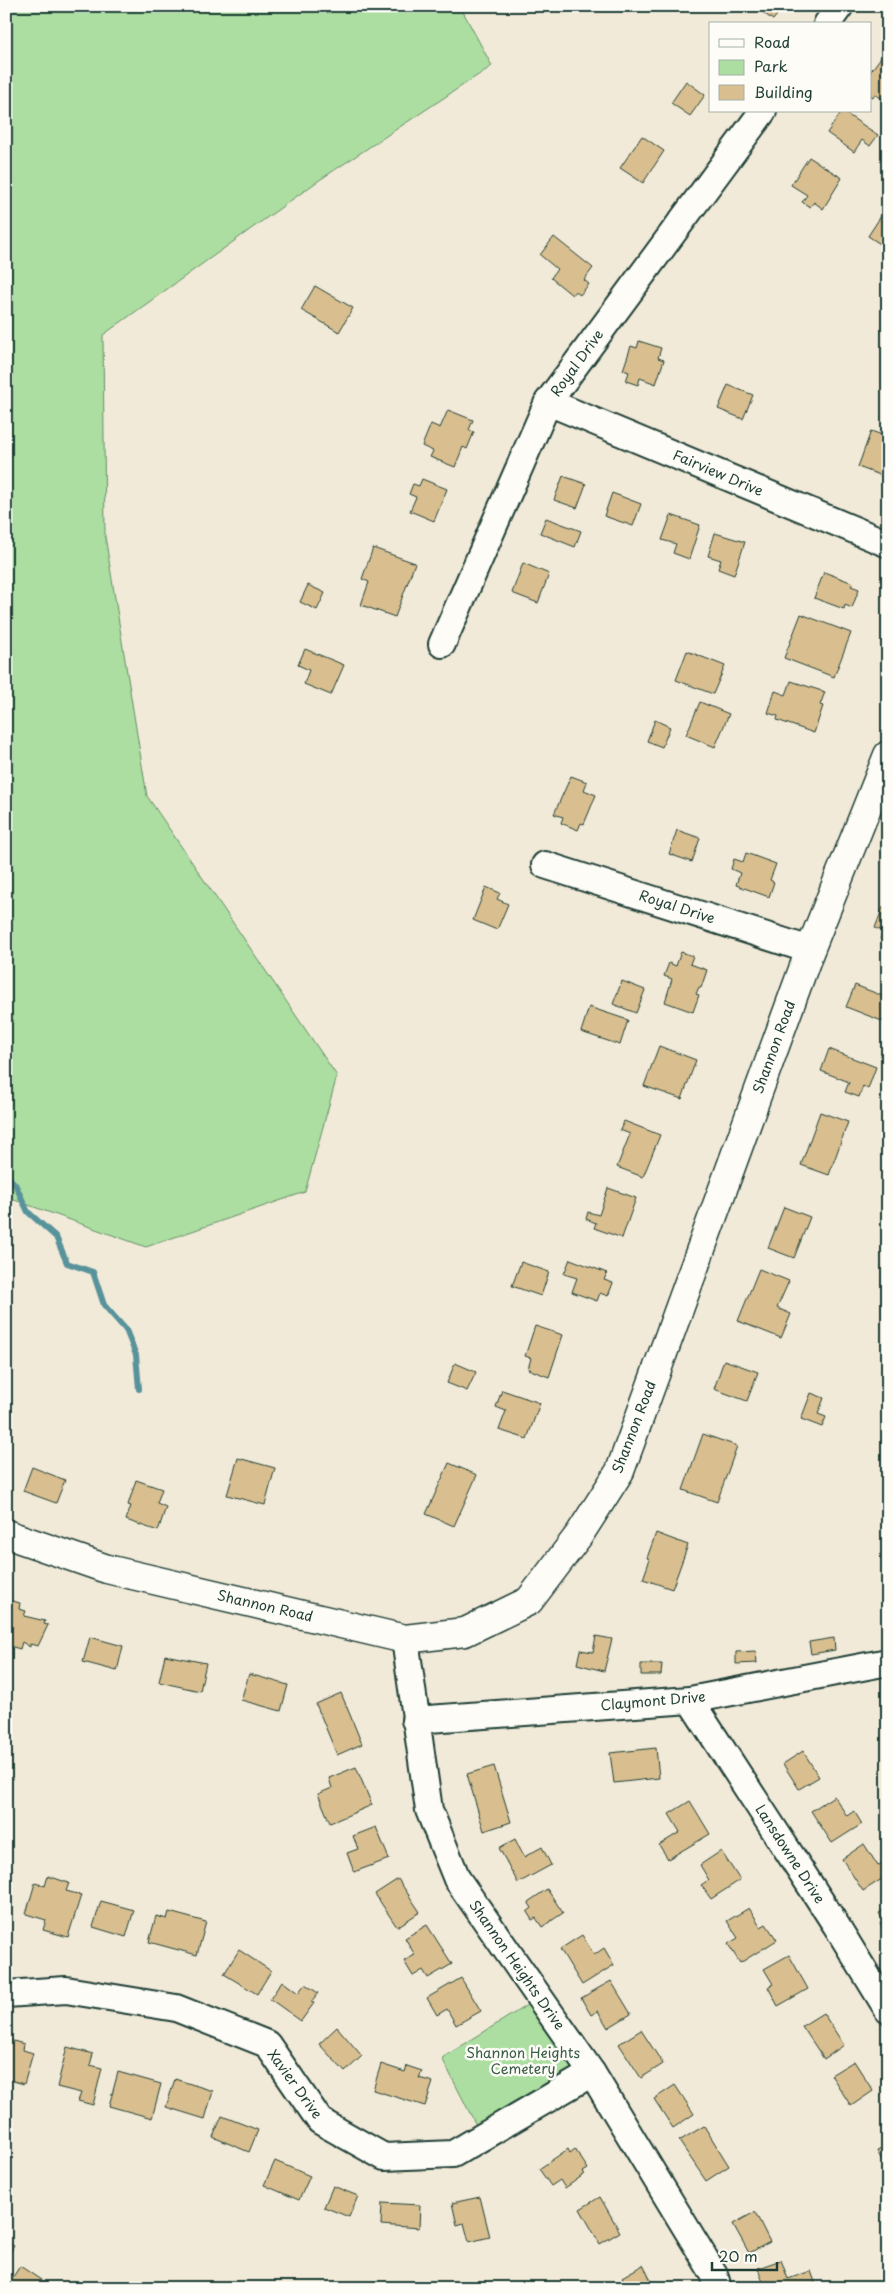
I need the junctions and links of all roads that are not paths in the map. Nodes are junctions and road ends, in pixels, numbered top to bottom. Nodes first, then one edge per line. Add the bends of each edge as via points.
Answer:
1 (840, 6) edge
2 (828, 22) edge
3 (762, 112) edge
4 (548, 402) junction
5 (888, 544) edge
6 (442, 644) dead end
7 (888, 755) edge
8 (545, 864) dead end
9 (810, 950) junction
10 (6, 1534) edge
11 (405, 1639) junction
12 (888, 1662) edge
13 (690, 1700) junction
14 (415, 1720) junction
15 (6, 1994) edge
16 (888, 2010) edge
17 (592, 2073) junction
18 (718, 2288) edge

1 - 2 street
3 - 4 street, Royal Drive
4 - 5 street, Fairview Drive
4 - 6 street, Royal Drive
7 - 9 street, Shannon Road
8 - 9 street, Royal Drive
9 - 11 street, Shannon Road via 620,1471 579,1535 529,1601 465,1632
10 - 11 street, Shannon Road via 107,1569
11 - 14 street, Shannon Heights Drive
12 - 13 street, Claymont Drive
13 - 14 street, Claymont Drive
13 - 16 street, Lansdowne Drive
14 - 17 street, Shannon Heights Drive via 429,1810 457,1879
15 - 17 street, Xavier Drive via 66,1990 176,2008 267,2044 320,2121 384,2158 453,2154
17 - 18 street, Shannon Heights Drive via 714,2274

